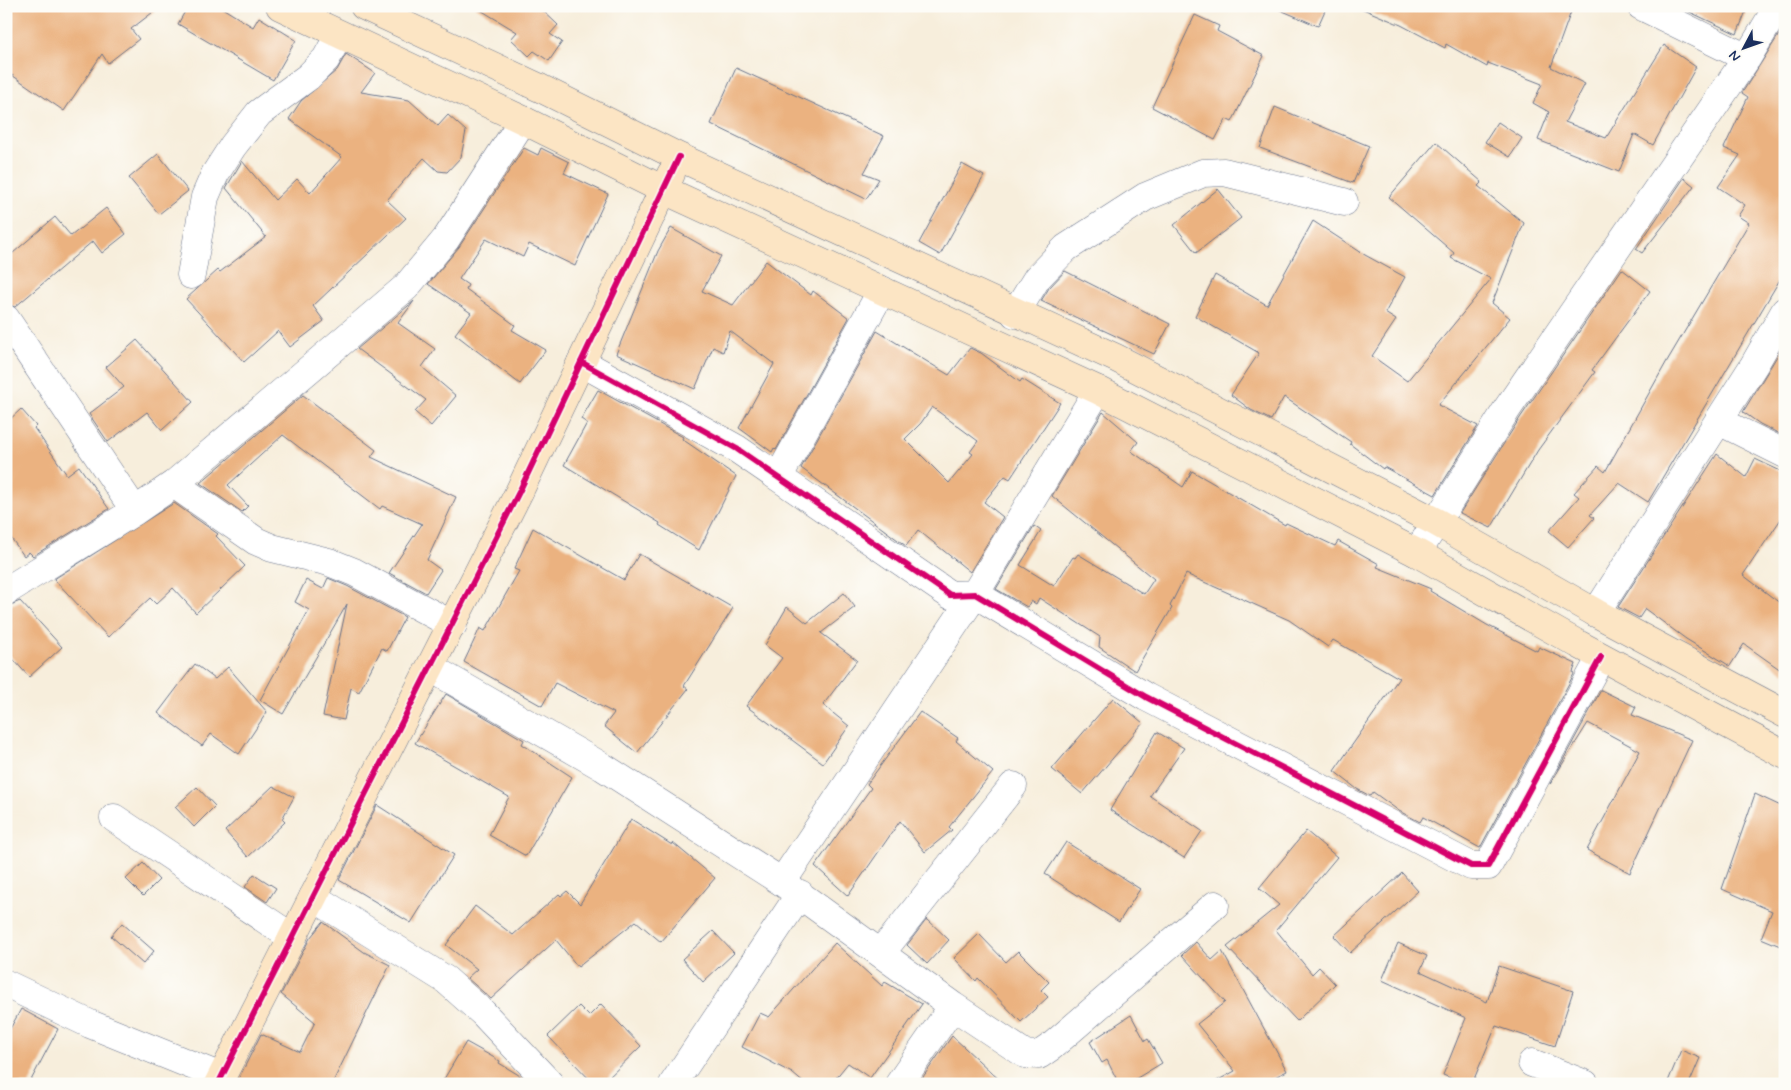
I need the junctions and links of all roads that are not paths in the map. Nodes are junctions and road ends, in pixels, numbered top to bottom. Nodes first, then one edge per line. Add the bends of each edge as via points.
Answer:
1 (280, 6) edge
2 (1641, 6) edge
3 (1778, 6) edge
4 (372, 8) edge
5 (339, 35) junction
6 (1748, 58) junction
7 (523, 120) junction
8 (679, 157) junction
9 (664, 190) junction
10 (1344, 202) dead end
11 (191, 275) dead end
12 (882, 290) junction
13 (1785, 311) edge
14 (1015, 314) junction
15 (6, 319) edge
16 (581, 362) junction
17 (1098, 390) junction
18 (1719, 421) junction
19 (1785, 454) edge
20 (779, 476) junction
21 (174, 484) junction
22 (135, 511) junction
23 (1436, 522) junction
24 (1417, 553) junction
25 (6, 591) edge
26 (975, 594) junction
27 (1596, 613) junction
28 (453, 625) junction
29 (1601, 657) junction
30 (431, 668) junction
31 (1785, 714) edge
32 (1785, 755) edge
33 (1013, 786) dead end
34 (114, 818) dead end
35 (791, 888) junction
36 (314, 897) junction
37 (1215, 905) dead end
38 (293, 938) junction
39 (881, 953) junction
40 (6, 984) edge
41 (953, 1006) junction
42 (1532, 1063) dead end
43 (219, 1080) edge
44 (550, 1084) edge
45 (674, 1084) edge
46 (899, 1084) edge
47 (1585, 1084) edge

1 - 5 main road
2 - 6 street
3 - 6 street
4 - 8 main road
5 - 7 main road
5 - 11 street via 326,59 308,77 259,113 215,174 206,197
6 - 23 street via 1507,409
7 - 9 main road
7 - 21 street via 446,239 406,286
8 - 9 main road
8 - 14 main road
9 - 12 main road
9 - 16 main road
10 - 14 street via 1224,172 1203,173 1145,197 1066,248 1037,278
12 - 17 main road
12 - 20 street
13 - 18 street
14 - 23 main road via 1116,358
15 - 22 street
16 - 20 street
16 - 28 main road
17 - 24 main road
17 - 26 street
18 - 19 street
18 - 27 street
20 - 26 street via 930,583 950,595
21 - 22 street
21 - 28 street via 256,541 354,572
22 - 25 street
23 - 24 street
23 - 27 main road
24 - 29 main road
26 - 29 street via 1146,696 1471,866 1488,866
26 - 35 street
27 - 31 main road
28 - 30 main road
29 - 32 main road
30 - 35 street via 603,767
30 - 36 main road
33 - 39 street
34 - 38 street
35 - 39 street
35 - 45 street
36 - 38 main road
36 - 44 street via 446,980 483,1013
37 - 41 street via 1038,1055 1025,1054
38 - 43 main road
39 - 41 street
40 - 43 street
41 - 46 street
42 - 47 street

